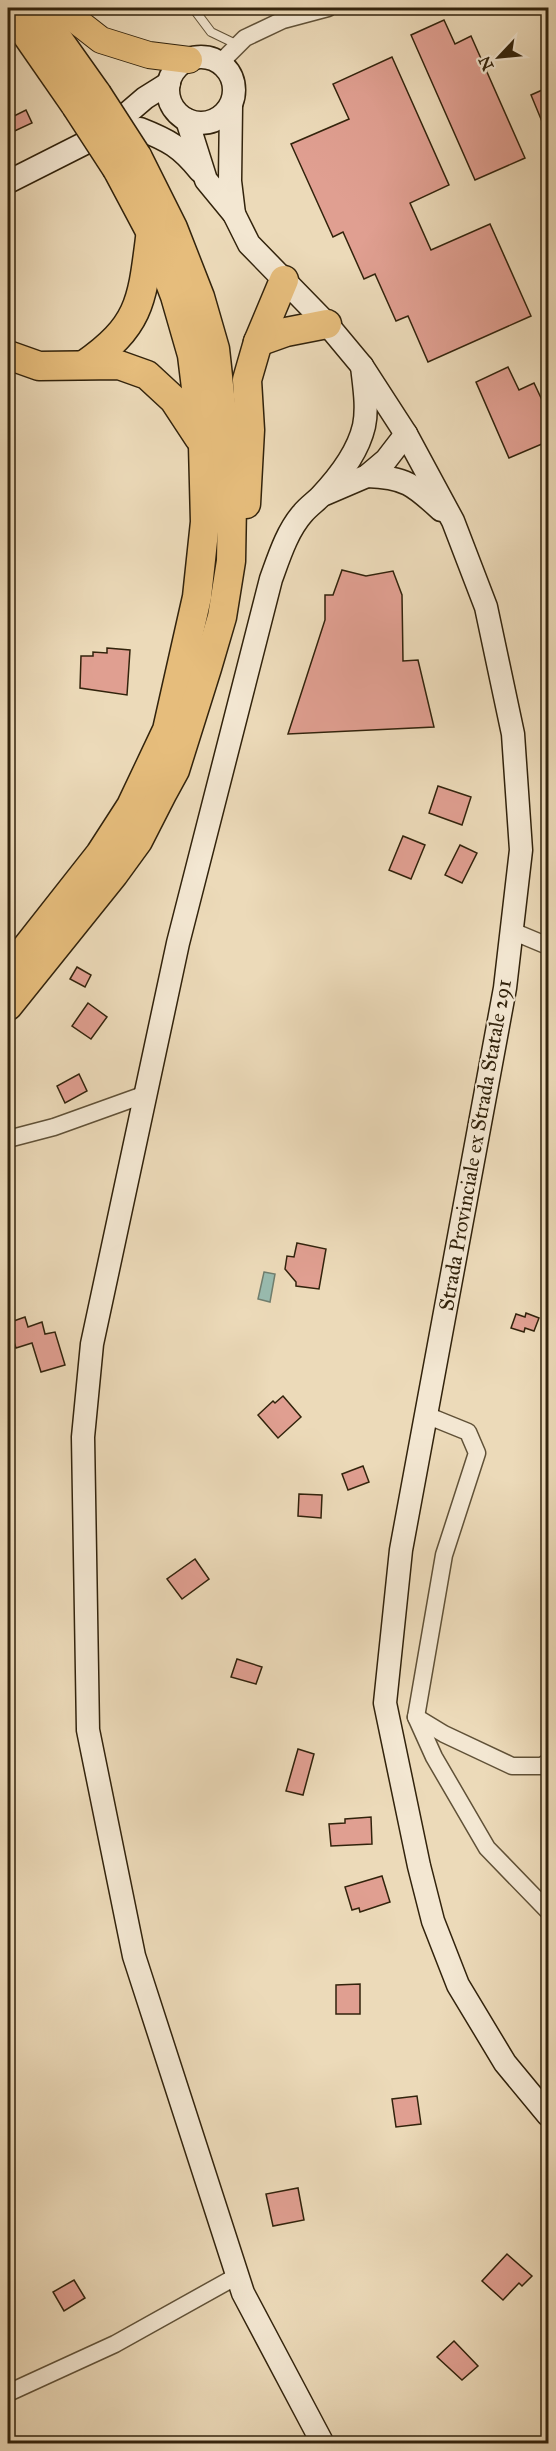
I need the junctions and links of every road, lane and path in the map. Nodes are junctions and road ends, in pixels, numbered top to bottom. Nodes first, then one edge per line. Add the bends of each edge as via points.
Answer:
1 (8, 8) edge
2 (36, 8) edge
3 (60, 8) edge
4 (192, 8) edge
5 (328, 8) edge
6 (238, 45) junction
7 (189, 60) junction
8 (220, 63) junction
9 (169, 83) junction
10 (86, 100) junction
11 (231, 106) junction
12 (184, 119) junction
13 (103, 134) junction
14 (131, 151) junction
15 (206, 180) junction
16 (8, 182) edge
17 (234, 214) junction
18 (151, 232) junction
19 (284, 280) junction
20 (327, 324) junction
21 (258, 342) junction
22 (8, 355) edge
23 (84, 365) junction
24 (362, 366) junction
25 (406, 434) junction
26 (203, 445) junction
27 (345, 466) junction
28 (367, 476) junction
29 (321, 496) junction
30 (453, 521) junction
31 (231, 561) junction
32 (512, 931) junction
33 (549, 946) edge
34 (8, 971) edge
35 (8, 1006) edge
36 (146, 1094) junction
37 (8, 1139) edge
38 (426, 1415) junction
39 (417, 1717) junction
40 (549, 1762) edge
41 (549, 1911) edge
42 (549, 2115) edge
43 (237, 2276) junction
44 (8, 2393) edge
45 (323, 2444) edge

1 - 10 highway
2 - 10 highway
3 - 7 main road via 101,40 149,55
4 - 6 lane via 211,32
5 - 6 street via 283,20
6 - 8 street
7 - 8 street via 206,57
7 - 9 street via 173,73
8 - 11 street via 234,83
9 - 12 street via 170,102
9 - 13 street
10 - 14 highway, bridge
11 - 12 street via 217,120 207,123
11 - 17 street, Strada Provinciale ex Strada Statale 291 via 230,181
12 - 14 street via 173,122
12 - 15 street, Strada Provinciale ex Strada Statale 291
13 - 14 street
13 - 16 street
14 - 15 street via 169,141 186,153
14 - 18 highway
14 - 31 highway via 173,228 216,349 232,504
15 - 17 street, Strada Provinciale ex Strada Statale 291
17 - 19 street, Strada Provinciale ex Strada Statale 291 via 249,244
18 - 23 highway via 142,295 131,322 110,347
18 - 26 highway via 192,355
19 - 20 street, Strada Provinciale ex Strada Statale 291
19 - 21 highway
20 - 21 highway
20 - 24 street, Strada Provinciale ex Strada Statale 291
21 - 31 highway via 247,380 250,430 246,512
22 - 23 highway via 39,366
23 - 26 highway via 119,365 147,375 174,400
24 - 25 street, Strada Provinciale ex Strada Statale 291
24 - 27 street via 366,395 364,426
25 - 27 street via 375,442
25 - 28 street via 386,460
25 - 30 street, Strada Provinciale ex Strada Statale 291
26 - 34 highway via 205,522 197,597 167,730 131,806 106,844
27 - 29 street
28 - 29 street
28 - 30 street via 392,477 416,487
29 - 36 street via 303,513 282,548 271,579 178,943
30 - 32 street, Strada Provinciale ex Strada Statale 291 via 486,607 513,734 521,850
31 - 35 highway via 222,617 175,770 138,841
32 - 33 street
32 - 38 street, Strada Provinciale ex Strada Statale 291 via 505,988
36 - 37 street
36 - 43 street via 93,1344 83,1437 88,1730 134,1956
38 - 39 street via 468,1431 477,1453 444,1555
38 - 42 street, Strada Provinciale ex Strada Statale 291 via 401,1550 385,1702 433,1920 458,1985 505,2063
39 - 40 street via 512,1766 542,1766
39 - 41 street via 434,1757 487,1848
43 - 44 street via 115,2344
43 - 45 street

